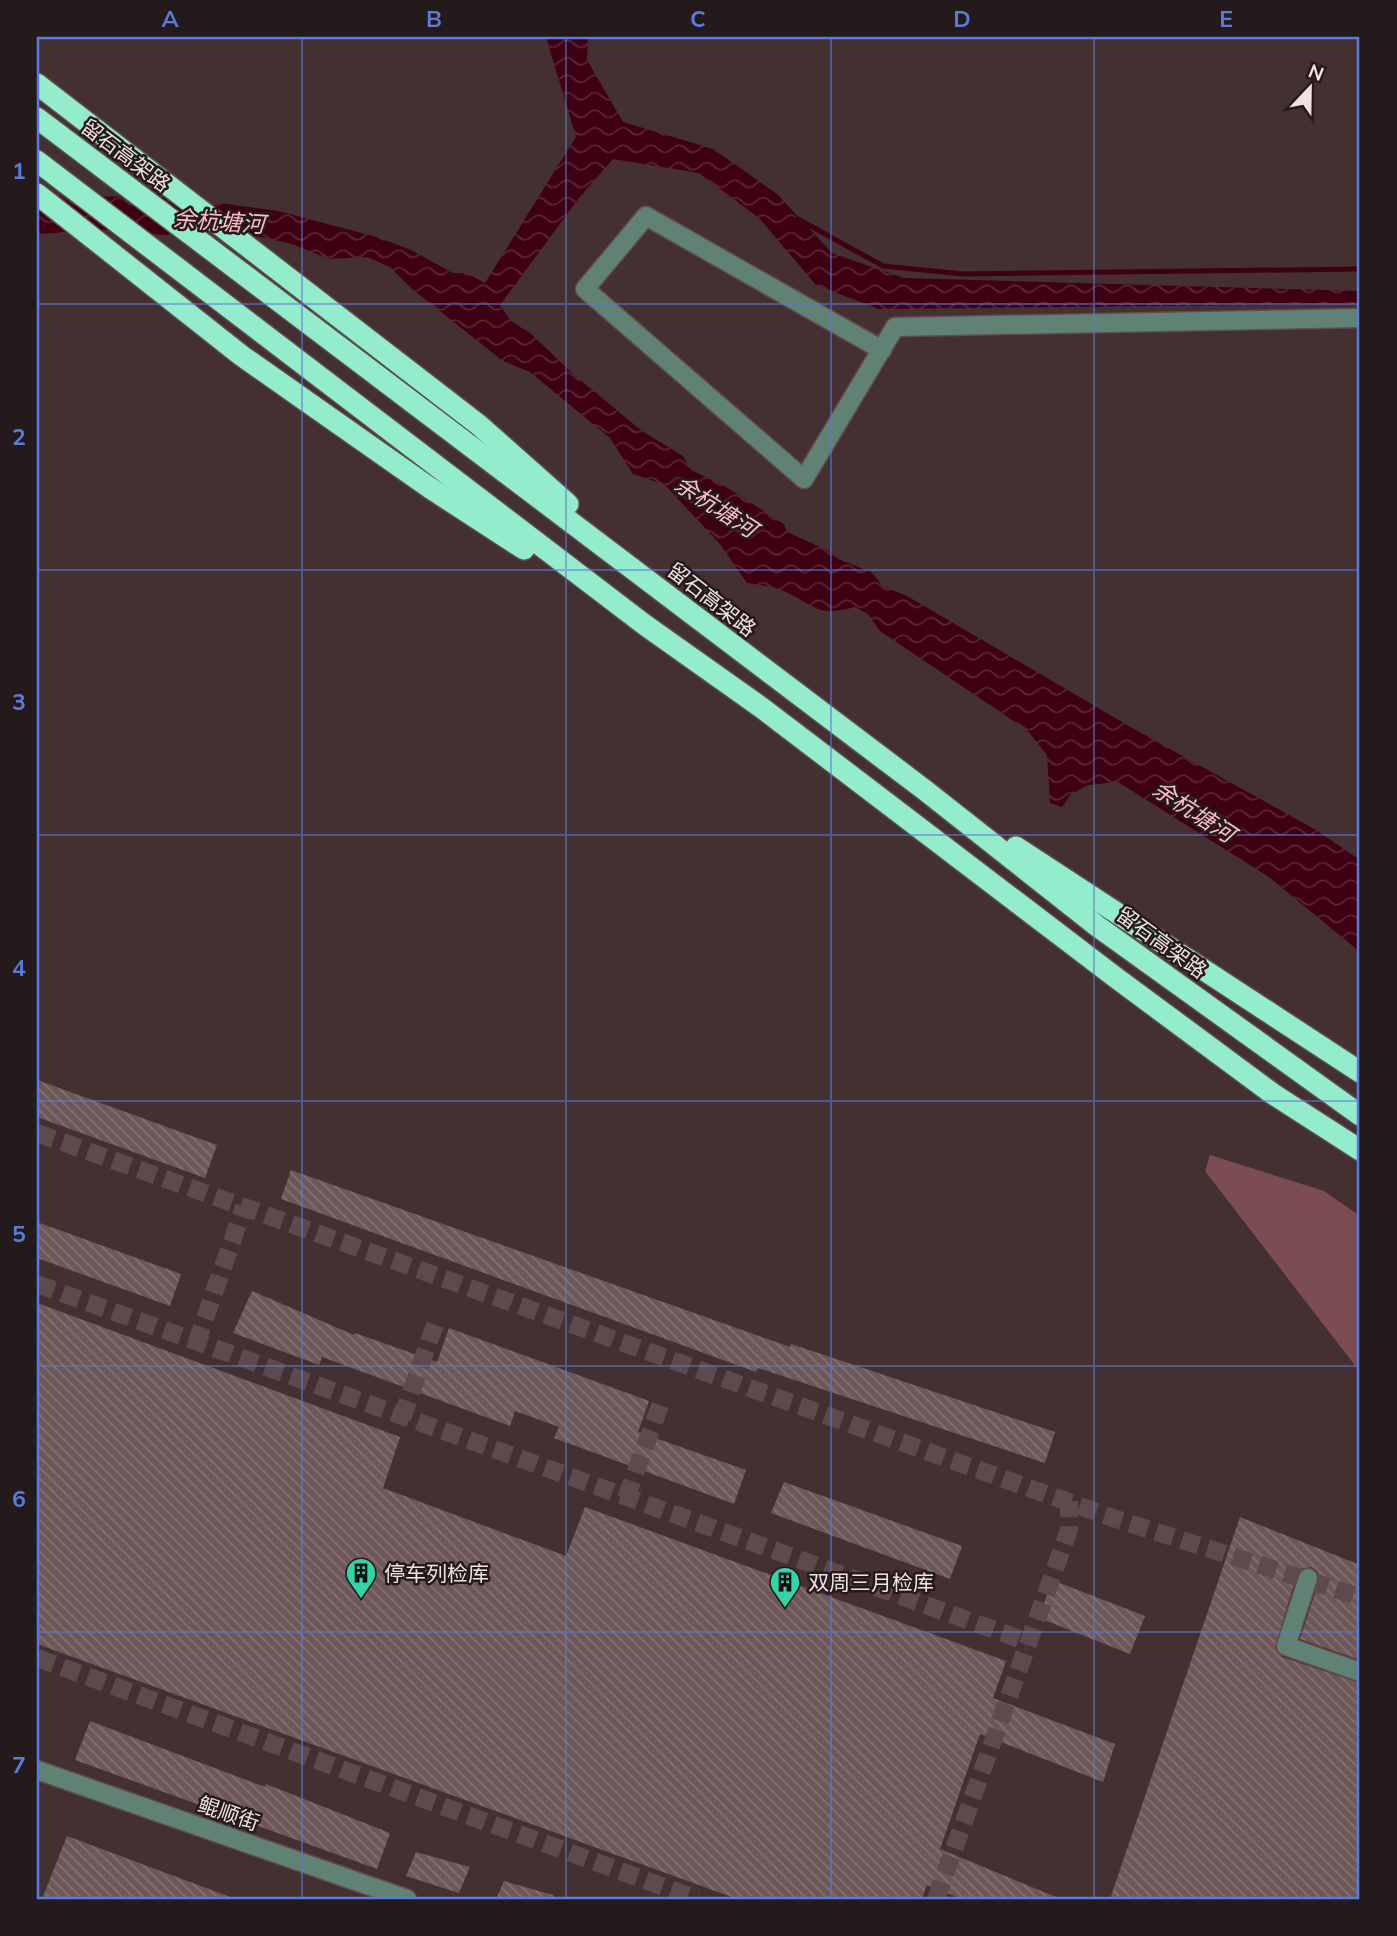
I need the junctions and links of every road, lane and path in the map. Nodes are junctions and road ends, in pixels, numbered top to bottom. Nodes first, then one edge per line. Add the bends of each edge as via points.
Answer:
1 (37, 85) edge
2 (37, 118) edge
3 (37, 161) edge
4 (37, 194) edge
5 (1360, 318) edge
6 (882, 349) junction
7 (676, 602) junction
8 (645, 625) junction
9 (926, 791) junction
10 (1360, 1072) edge
11 (1273, 1094) junction
12 (1360, 1115) edge
13 (1360, 1150) edge
14 (1360, 1167) edge
15 (1308, 1578) dead end
16 (1360, 1672) edge
17 (37, 1770) edge
18 (407, 1899) edge

1 - 7 highway via 480,425
2 - 7 highway, 留石高架路
3 - 8 highway
4 - 8 highway via 242,356 430,488
5 - 6 street via 895,327
6 - 6 street via 804,479 585,289 646,216
7 - 9 highway, 留石高架路
8 - 11 highway via 762,708
9 - 10 highway via 1110,905
9 - 12 highway, 留石高架路 via 1097,926
11 - 13 highway
11 - 14 highway
15 - 16 street via 1286,1646
17 - 18 street, 鲲顺街

